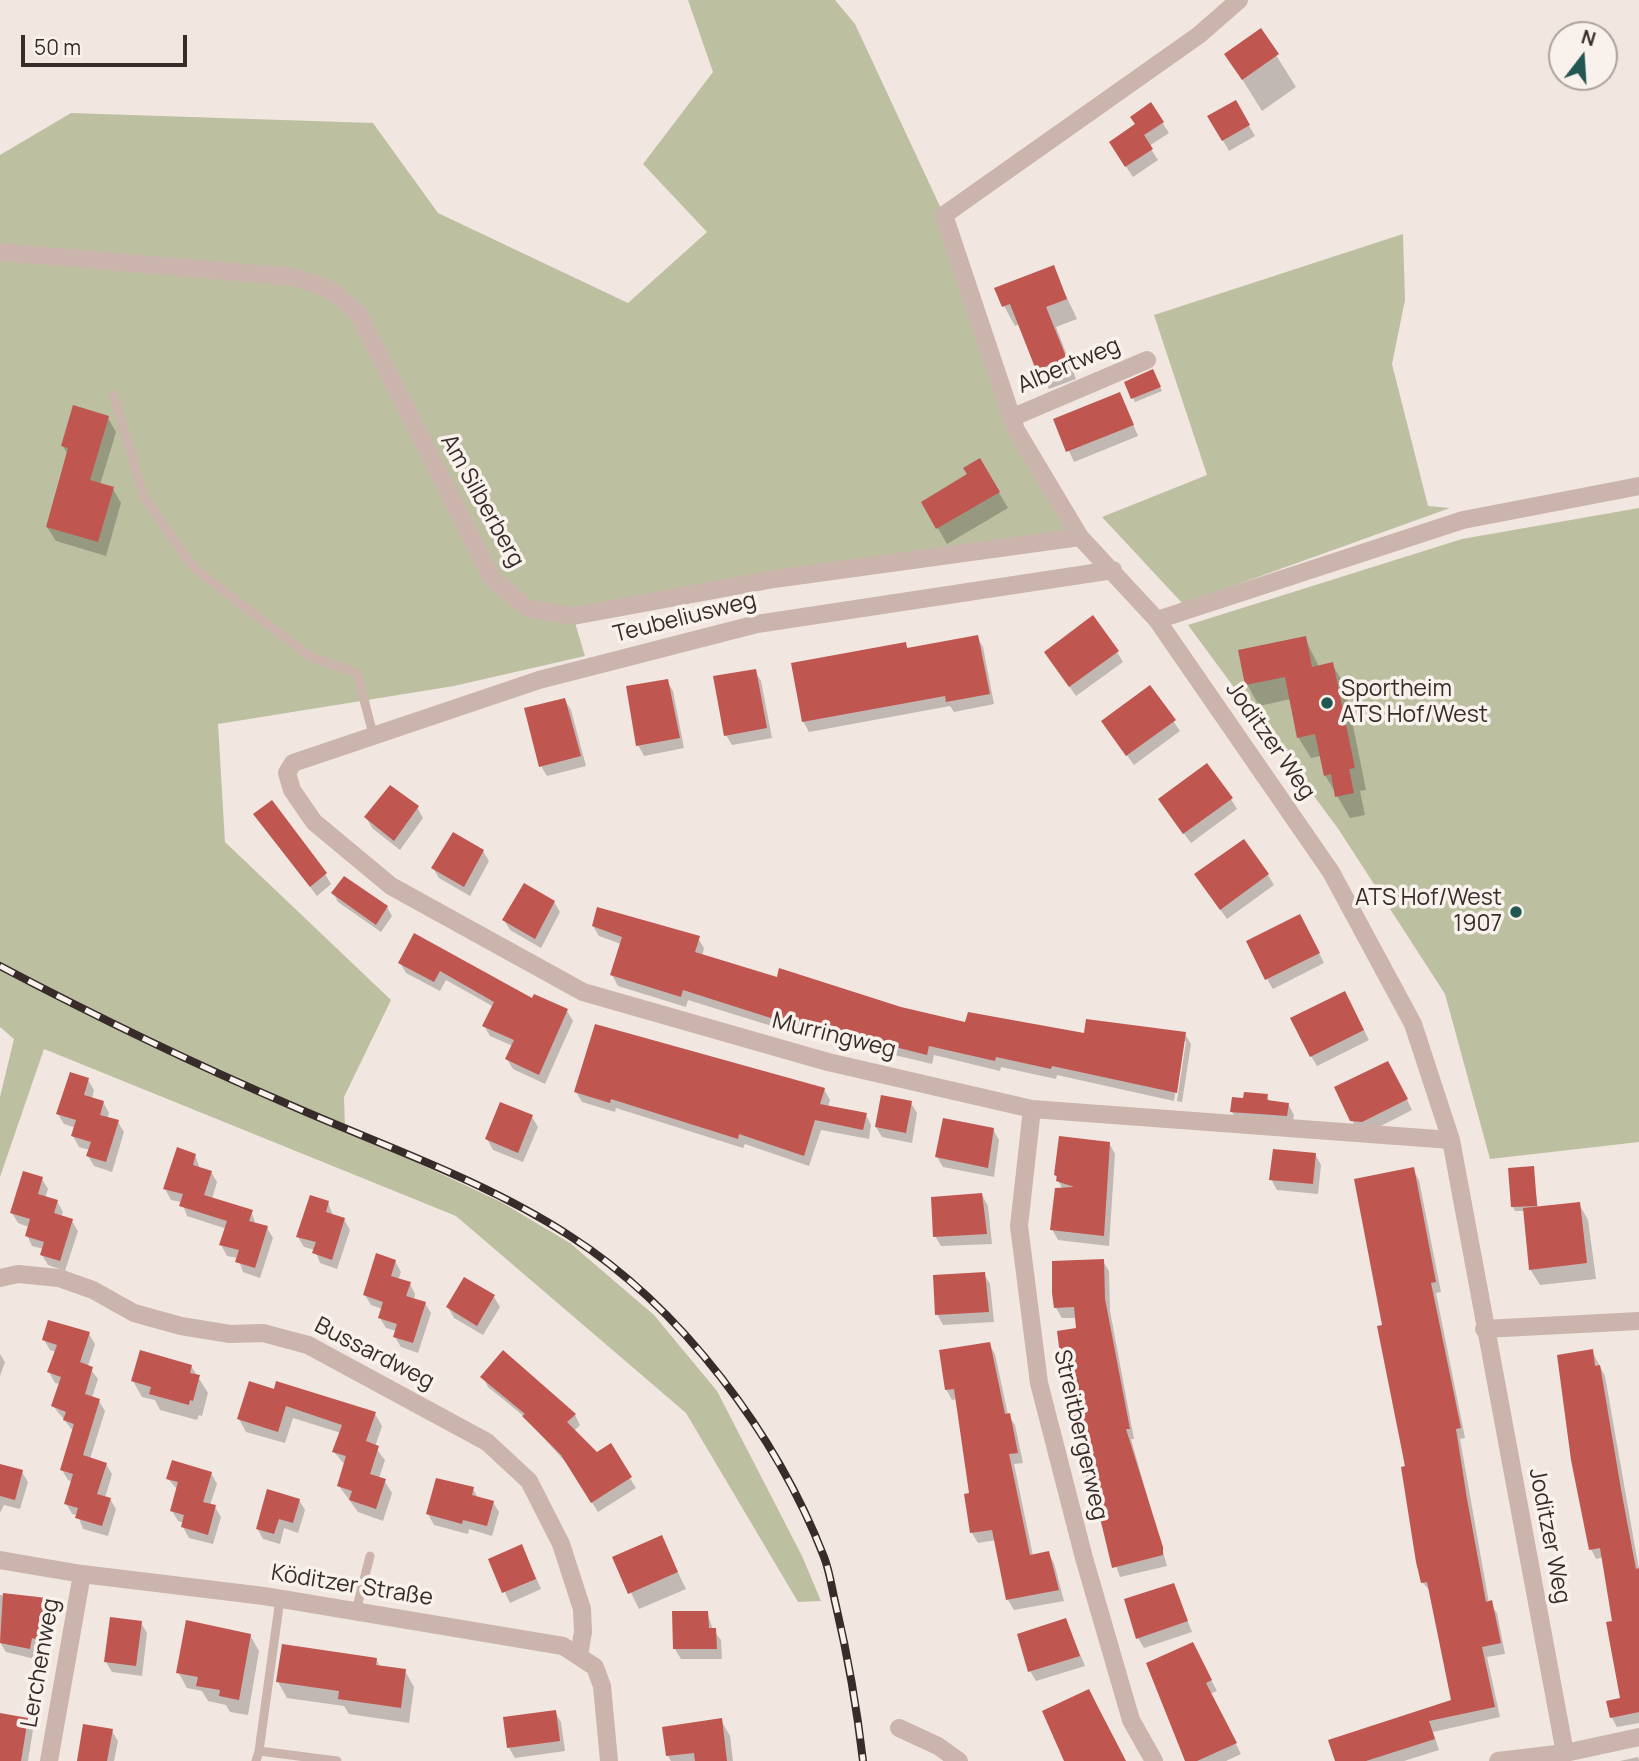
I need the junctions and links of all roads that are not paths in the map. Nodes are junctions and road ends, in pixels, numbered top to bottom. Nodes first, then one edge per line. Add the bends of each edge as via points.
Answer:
1 (1240, 0) edge
2 (0, 252) edge
3 (1147, 359) dead end
4 (113, 394) dead end
5 (1011, 418) junction
6 (1639, 486) edge
7 (1080, 537) junction
8 (1113, 570) junction
9 (1157, 620) junction
10 (373, 734) junction
11 (287, 773) joint
12 (1031, 1109) junction
13 (1451, 1140) junction
14 (0, 1278) edge
15 (1639, 1321) edge
16 (1484, 1329) junction
17 (370, 1556) dead end
18 (0, 1560) edge
19 (82, 1574) junction
20 (280, 1599) junction
21 (356, 1611) junction
22 (579, 1655) junction
23 (899, 1728) dead end
24 (1639, 1737) edge
25 (259, 1751) junction
26 (1565, 1753) junction
27 (49, 1761) edge
28 (256, 1761) edge
29 (337, 1761) edge
30 (609, 1761) edge
31 (959, 1761) edge
32 (1154, 1761) edge
33 (1498, 1761) edge

1 - 5 street, Joditzer Weg via 944,215
2 - 7 street, Am Silberberg via 294,277 331,290 358,313 492,578 527,608 573,616 774,579
3 - 5 street, Albertweg
4 - 10 lane via 144,497 192,567 311,657 357,673
5 - 7 street, Joditzer Weg
6 - 9 street via 1463,520
7 - 8 street, Joditzer Weg
8 - 9 street, Joditzer Weg
8 - 10 street, Teubeliusweg via 757,624 539,680
9 - 13 street, Joditzer Weg via 1331,872 1413,1024
10 - 11 street, Teubeliusweg via 293,763
11 - 12 street, Murringweg via 292,790 314,822 391,886 583,992 828,1062
12 - 13 street, Murringweg
12 - 32 street, Streitbergerweg via 1020,1226 1039,1384 1131,1720
13 - 16 street, Joditzer Weg
14 - 22 street, Bussardweg via 18,1274 59,1278 93,1290 134,1313 181,1326 230,1334 263,1333 308,1345 487,1442 529,1481 561,1544 582,1609
15 - 16 street
16 - 26 street, Joditzer Weg
17 - 21 lane
18 - 19 street, Köditzer Straße
19 - 20 street, Köditzer Straße
19 - 27 street, Lerchenweg
20 - 21 street, Köditzer Straße
20 - 25 lane
21 - 22 street, Köditzer Straße via 564,1646
22 - 30 street via 594,1667 602,1686
23 - 31 street
24 - 26 street
25 - 28 lane
25 - 29 lane
26 - 33 street

